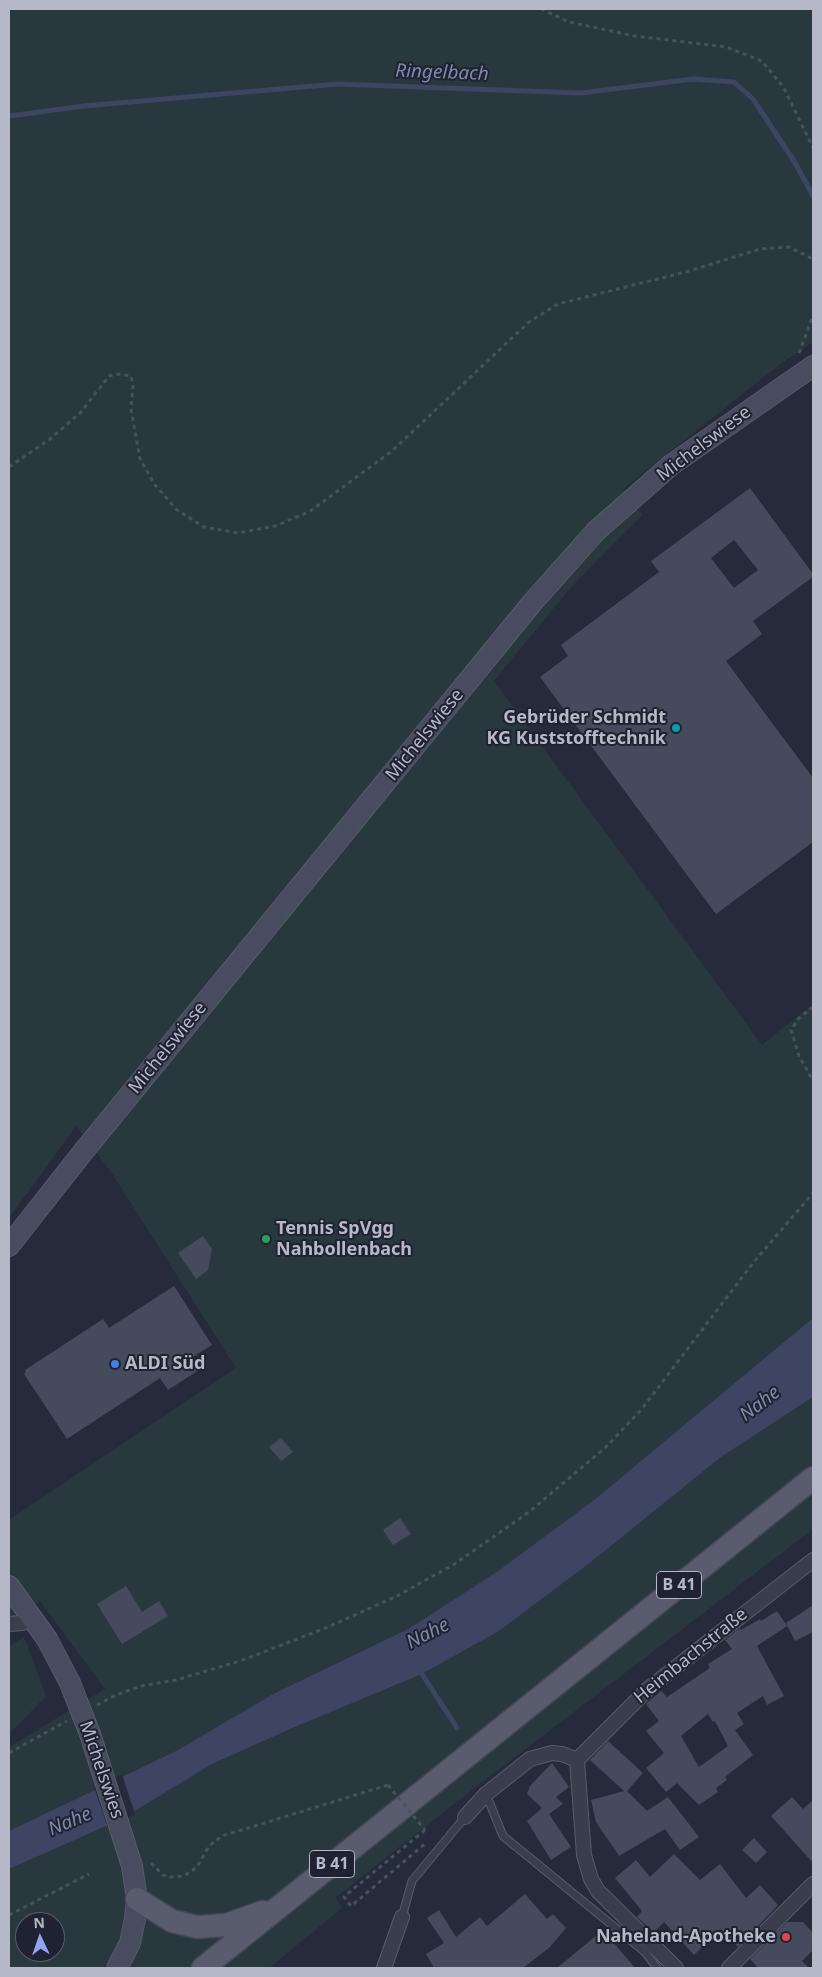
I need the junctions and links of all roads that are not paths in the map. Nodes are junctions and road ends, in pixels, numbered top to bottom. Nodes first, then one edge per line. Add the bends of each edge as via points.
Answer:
1 (806, 370) edge
2 (9, 1246) edge
3 (813, 1478) edge
4 (813, 1560) edge
5 (9, 1586) edge
6 (33, 1618) junction
7 (9, 1624) edge
8 (577, 1760) junction
9 (486, 1794) junction
10 (465, 1818) joint
11 (813, 1884) edge
12 (136, 1899) junction
13 (282, 1905) junction
14 (402, 1917) joint
15 (117, 1968) edge
16 (203, 1968) edge
17 (384, 1968) edge
18 (657, 1968) edge
19 (676, 1968) edge
20 (729, 1968) edge

1 - 2 street, Michelswiese via 672,465 596,531 532,603
3 - 13 main road, B 41
4 - 8 street, Heimbachstraße via 648,1689
5 - 6 street, Michelswies
6 - 7 street
6 - 12 street, Michelswies via 60,1660 140,1862
8 - 9 street via 562,1754 542,1754 530,1759
8 - 19 street via 584,1855 591,1879 598,1891
9 - 10 street
9 - 18 lane via 503,1836 645,1952
10 - 14 lane via 412,1881
11 - 20 street
12 - 13 main road via 172,1921 197,1927 226,1925
12 - 15 street, Michelswies via 130,1943
13 - 16 main road, B 41
14 - 17 street

